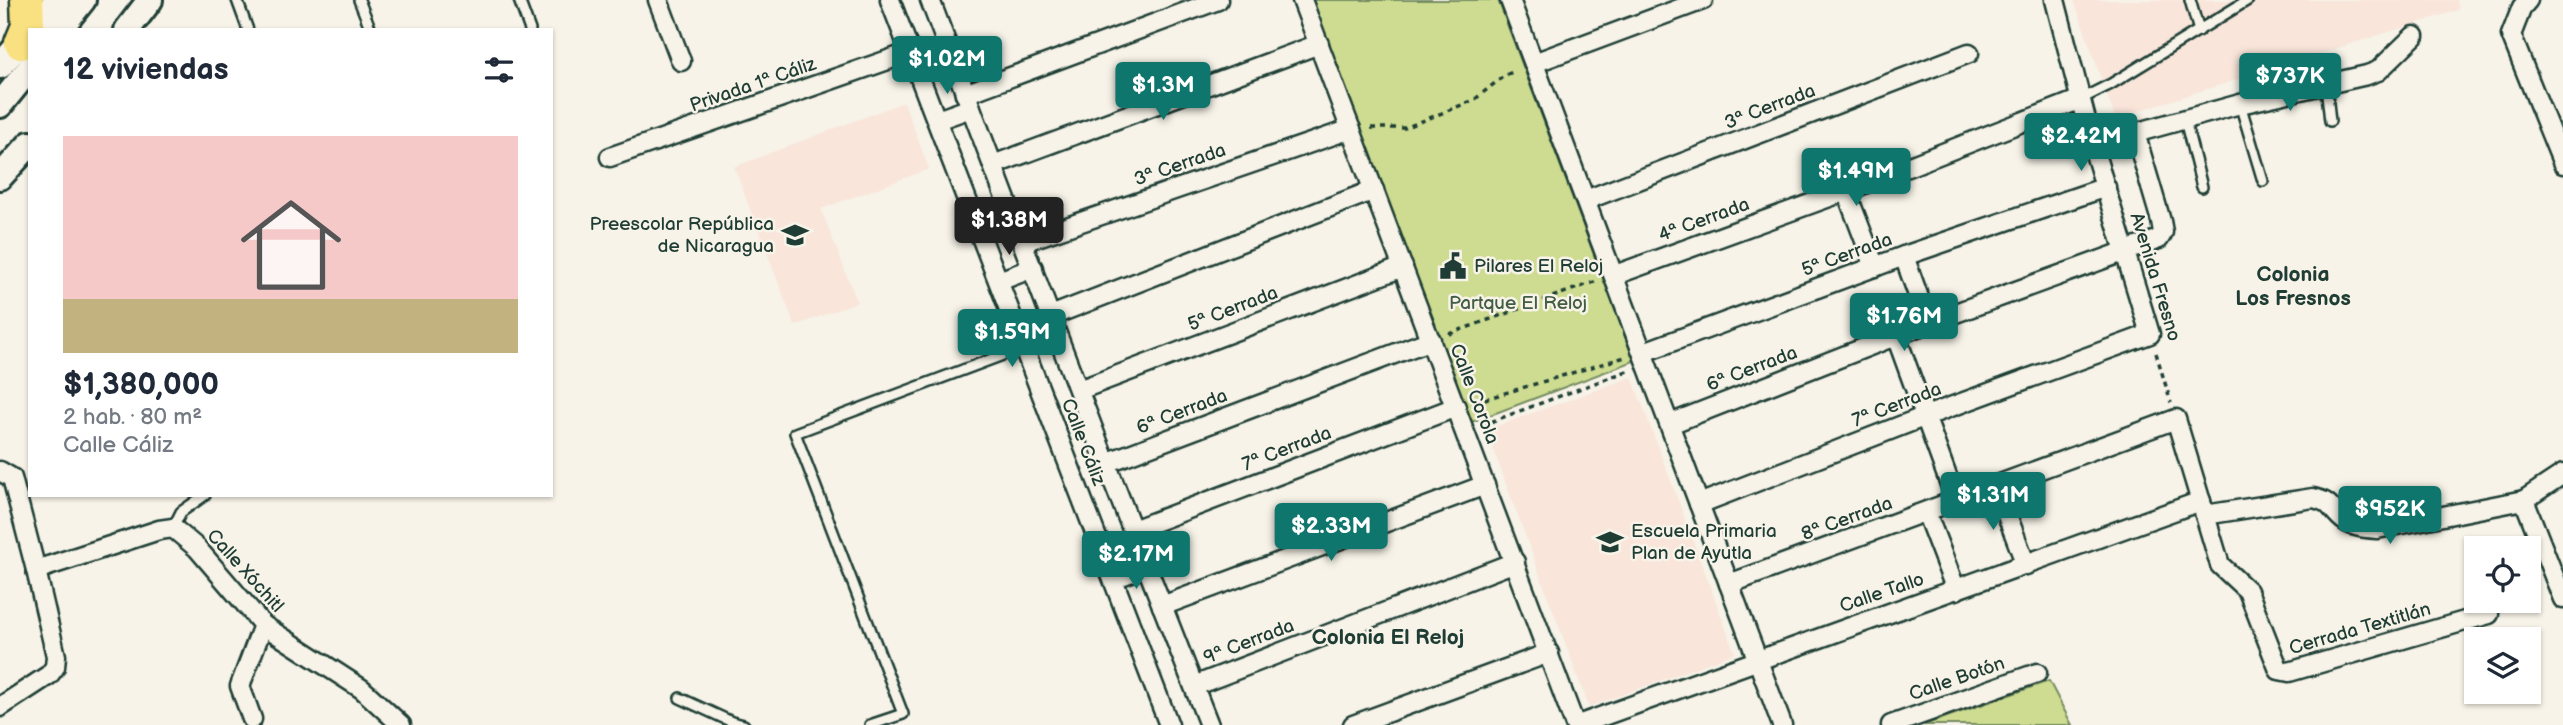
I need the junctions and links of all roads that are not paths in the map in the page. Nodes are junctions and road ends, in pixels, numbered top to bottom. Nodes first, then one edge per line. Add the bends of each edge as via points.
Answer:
1 (27, 0) edge
2 (57, 0) edge
3 (83, 0) edge
4 (237, 0) edge
5 (359, 0) edge
6 (519, 0) edge
7 (658, 0) edge
8 (890, 0) edge
9 (930, 0) edge
10 (1218, 0) edge
11 (1303, 0) edge
12 (1510, 0) edge
13 (1703, 0) edge
14 (2055, 0) edge
15 (2190, 0) edge
16 (2248, 0) edge
17 (2528, 0) edge
18 (149, 1) edge
19 (38, 28) edge
20 (62, 28) edge
21 (129, 28) edge
22 (247, 28) edge
23 (370, 28) edge
24 (529, 28) edge
25 (2199, 31) junction
26 (2414, 36) dead end
27 (28, 43) edge
28 (1319, 44) junction
29 (911, 52) junction
30 (1969, 52) dead end
31 (681, 61) dead end
32 (1534, 62) junction
33 (0, 66) edge
34 (2326, 85) junction
35 (2081, 99) junction
36 (968, 101) junction
37 (2240, 104) junction
38 (0, 105) edge
39 (937, 120) junction
40 (2185, 120) junction
41 (2330, 121) dead end
42 (1351, 129) junction
43 (2135, 133) junction
44 (28, 146) edge
45 (2093, 146) junction
46 (610, 157) dead end
47 (2563, 164) edge
48 (993, 165) junction
49 (0, 177) edge
50 (2263, 181) dead end
51 (2106, 187) junction
52 (2202, 187) dead end
53 (1374, 190) junction
54 (1846, 191) junction
55 (1586, 200) junction
56 (1023, 242) junction
57 (2124, 250) junction
58 (1904, 256) junction
59 (1403, 267) junction
60 (1875, 267) junction
61 (1033, 268) junction
62 (1615, 275) junction
63 (999, 281) junction
64 (1051, 316) junction
65 (1928, 323) junction
66 (2150, 334) joint
67 (1896, 336) junction
68 (1431, 340) junction
69 (1024, 347) junction
70 (1646, 358) junction
71 (1079, 390) junction
72 (1456, 407) junction
73 (1926, 416) junction
74 (1670, 424) junction
75 (1106, 463) junction
76 (0, 471) edge
77 (2563, 474) edge
78 (1485, 485) junction
79 (1996, 486) junction
80 (202, 497) edge
81 (2524, 500) junction
82 (1956, 501) junction
83 (1699, 504) junction
84 (2203, 508) junction
85 (1926, 512) junction
86 (173, 528) junction
87 (1133, 530) junction
88 (1515, 562) junction
89 (2026, 565) junction
90 (1147, 566) junction
91 (36, 570) junction
92 (1113, 579) junction
93 (1729, 584) junction
94 (1956, 590) junction
95 (2563, 599) edge
96 (1162, 606) junction
97 (2489, 614) dead end
98 (263, 625) junction
99 (1549, 653) junction
100 (1756, 659) junction
101 (2037, 673) dead end
102 (1194, 686) junction
103 (680, 698) dead end
104 (0, 707) edge
105 (903, 714) junction
106 (252, 719) dead end
107 (401, 725) edge
108 (744, 725) edge
109 (870, 725) edge
110 (907, 725) edge
111 (1170, 725) edge
112 (1209, 725) edge
113 (1353, 725) edge
114 (1576, 725) edge
115 (1782, 725) edge
116 (1891, 725) edge

1 - 27 highway
2 - 19 main road
3 - 20 main road
4 - 22 lane
5 - 23 lane
6 - 24 lane
7 - 31 street
8 - 29 street, Calle Cáliz
9 - 36 street, Calle Cáliz
10 - 36 street
11 - 28 street, Calle Corola
12 - 32 street
13 - 32 street
14 - 35 street, Avenida Fresno
15 - 25 lane
16 - 25 lane
17 - 47 street via 2511,35
18 - 21 main road
25 - 35 lane
26 - 34 street via 2378,71
27 - 33 main road
27 - 38 main road
28 - 42 street, Calle Corola
28 - 48 street
29 - 39 street, Calle Cáliz
29 - 46 street, Privada 1ª Cáliz
30 - 55 street, 3ª Cerrada
32 - 55 street
34 - 37 street
34 - 41 lane
35 - 45 street, Avenida Fresno
35 - 54 street, 4ª Cerrada
36 - 39 street
36 - 48 street, Calle Cáliz
37 - 40 street
37 - 50 lane
39 - 63 street, Calle Cáliz
40 - 43 street
40 - 52 lane
42 - 53 street, Calle Corola
42 - 56 street, 3ª Cerrada
43 - 45 street
43 - 57 street, 6ª Cerrada via 2163,232 2159,239
44 - 49 main road
45 - 51 street, Avenida Fresno
48 - 56 street, Calle Cáliz
51 - 57 street, Avenida Fresno
51 - 58 street, 5ª Cerrada
53 - 59 street, Calle Corola
53 - 64 street
54 - 60 street
54 - 62 street, 4ª Cerrada
55 - 62 street
56 - 61 street, Calle Cáliz
57 - 65 street, 6ª Cerrada
57 - 66 street, Avenida Fresno
58 - 60 street, 5ª Cerrada
58 - 65 street
59 - 68 street, Calle Corola
59 - 71 street, 5ª Cerrada
60 - 70 street, 5ª Cerrada
61 - 63 street
61 - 64 street, Calle Cáliz
62 - 70 street
63 - 69 street, Calle Cáliz
64 - 71 street, Calle Cáliz
65 - 67 street, 6ª Cerrada
66 - 73 street, 7ª Cerrada
67 - 73 street
67 - 74 street, 6ª Cerrada
68 - 72 street, Calle Corola
68 - 75 street, 6ª Cerrada
69 - 92 street, Calle Cáliz
69 - 105 lane via 795,433
70 - 74 street
71 - 75 street, Calle Cáliz
72 - 78 street, Calle Corola
72 - 87 street, 7ª Cerrada
73 - 82 street
73 - 83 street, 7ª Cerrada
74 - 83 street
75 - 87 street, Calle Cáliz
76 - 91 street via 12,478
77 - 81 street
78 - 88 street, Calle Corola
78 - 96 street
79 - 82 street, 8ª Cerrada
79 - 84 street, 8ª Cerrada via 2176,419
79 - 89 street
80 - 86 lane via 181,512
81 - 84 street, Calle Tallo via 2377,529 2358,527 2341,518 2328,502 2313,498
81 - 95 street
82 - 85 street, 8ª Cerrada
83 - 93 street
84 - 89 street, Calle Tallo
84 - 97 street, Cerrada Textitlán via 2220,565 2248,591 2279,670 2289,672
85 - 93 street, 8ª Cerrada
85 - 94 street
86 - 91 street
86 - 98 street, Calle Xóchitl via 197,548
87 - 90 street, Calle Cáliz
88 - 99 street, Calle Corola
88 - 102 street, 9ª Cerrada
89 - 94 street, Calle Tallo
90 - 92 street
90 - 96 street, Calle Cáliz
91 - 104 street via 55,667
92 - 111 street, Calle Cáliz
93 - 100 street
94 - 100 street, Calle Tallo
96 - 102 street, Calle Cáliz
98 - 106 street via 240,686
98 - 107 street, Calle Xóchitl via 362,689
99 - 113 street
99 - 114 street, Calle Corola
100 - 114 street, Calle Tallo
100 - 115 street
101 - 116 street, Calle Botón
102 - 112 street, Calle Cáliz
103 - 108 lane
105 - 109 lane
105 - 110 lane

